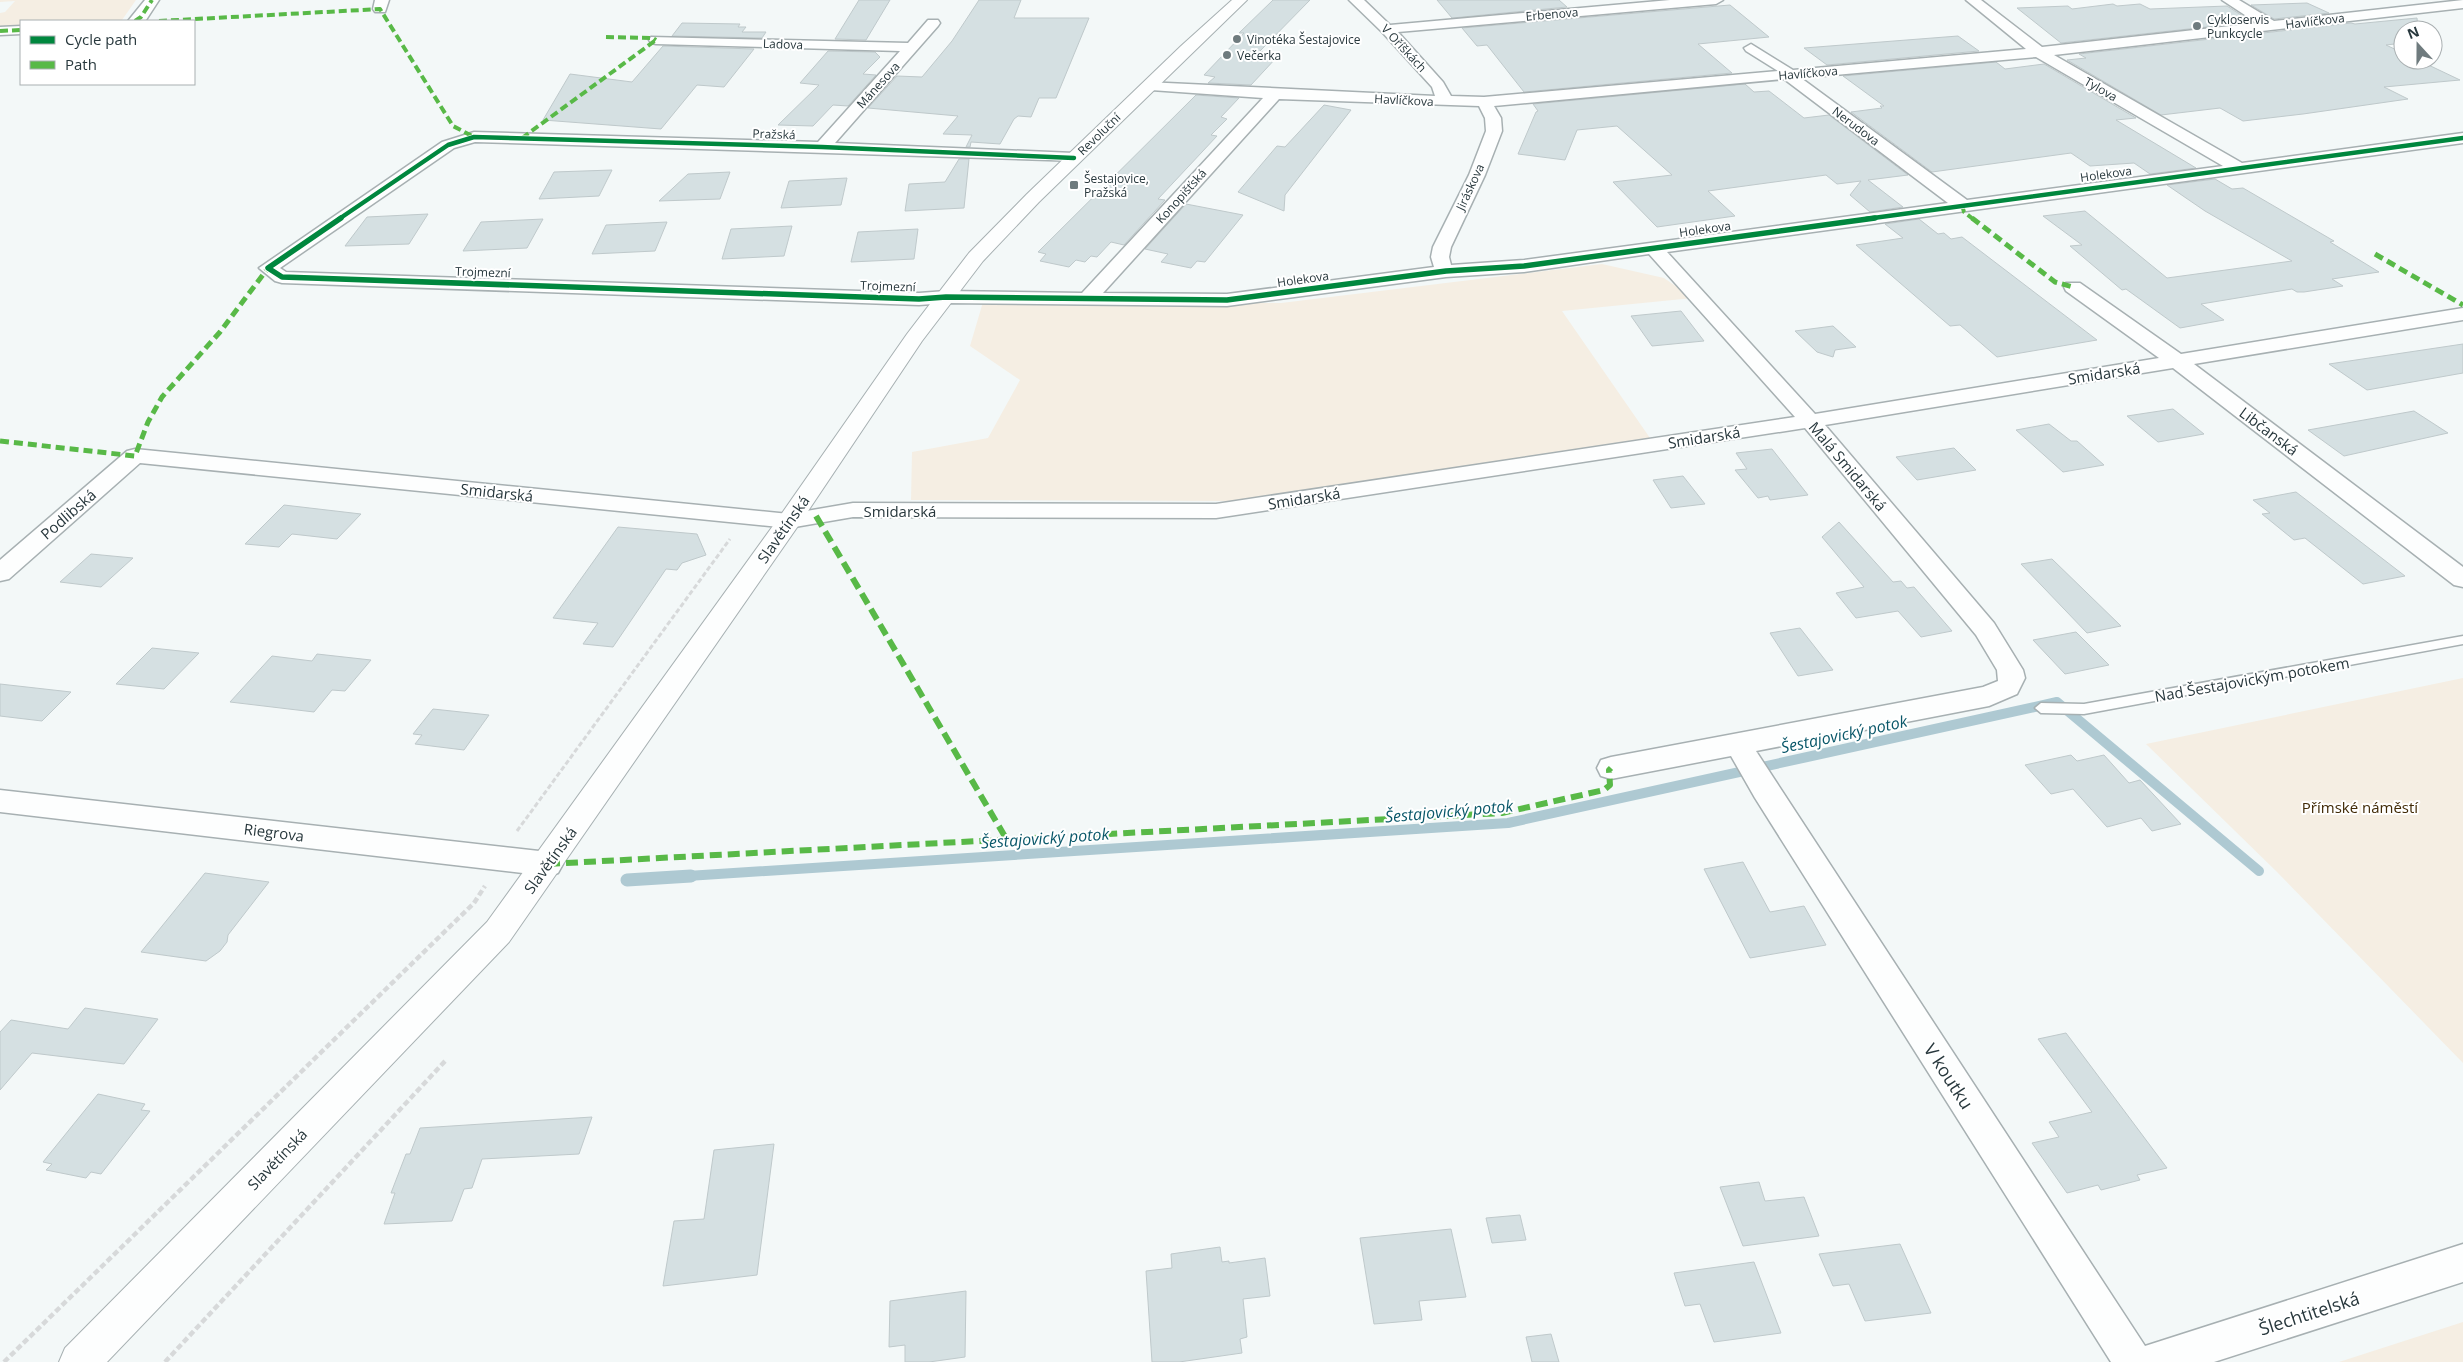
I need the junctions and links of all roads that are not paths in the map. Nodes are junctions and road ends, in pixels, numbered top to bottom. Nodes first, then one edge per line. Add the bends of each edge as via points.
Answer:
1 (152, 0) edge
2 (1240, 0) edge
3 (1356, 0) edge
4 (1716, 0) edge
5 (1973, 0) edge
6 (2229, 0) edge
7 (2463, 4) edge
8 (136, 20) edge
9 (933, 23) dead end
10 (2272, 26) junction
11 (1387, 29) junction
12 (20, 30) edge
13 (0, 31) edge
14 (656, 40) dead end
15 (911, 48) junction
16 (1751, 48) dead end
17 (2038, 52) junction
18 (1788, 75) junction
19 (1151, 85) junction
20 (1275, 94) junction
21 (1443, 102) junction
22 (1484, 102) junction
23 (474, 137) joint
24 (2463, 138) edge
25 (822, 147) junction
26 (1074, 158) junction
27 (2236, 167) junction
28 (1962, 205) junction
29 (1653, 248) junction
30 (1446, 271) junction
31 (2073, 287) dead end
32 (946, 297) junction
33 (1088, 298) junction
34 (2463, 314) edge
35 (2177, 361) junction
36 (1810, 422) junction
37 (135, 456) joint
38 (789, 521) junction
39 (0, 573) edge
40 (2463, 579) edge
41 (2463, 640) edge
42 (2041, 708) dead end
43 (1743, 752) junction
44 (1611, 768) dead end
45 (0, 801) edge
46 (548, 864) junction
47 (2463, 1263) edge
48 (79, 1362) edge
49 (2133, 1362) edge
50 (2154, 1362) edge

1 - 8 street
2 - 19 street, Revoluční
3 - 11 street, V Oříškách
4 - 11 street, Erbenova
5 - 17 street, Tylova
6 - 10 street
7 - 10 street, Havlíčkova
9 - 15 street, Mánesova
10 - 17 street, Havlíčkova
11 - 21 street, V Oříškách via 1438,85 1443,93
12 - 13 street
14 - 15 street, Ladova
15 - 25 street, Mánesova
16 - 18 street, Nerudova via 1786,70
17 - 18 street, Havlíčkova
17 - 27 street, Tylova
18 - 22 street, Havlíčkova
18 - 28 street, Nerudova
19 - 20 street, Havlíčkova
19 - 26 street, Revoluční
20 - 21 street, Havlíčkova
20 - 33 street, Konopišťská
21 - 22 street, Havlíčkova
22 - 30 street, Jiráskova via 1493,118 1494,130 1477,175 1439,255
23 - 25 street, Pražská
23 - 32 street, Trojmezní via 448,145 268,268 282,277
24 - 27 street, Holekova
25 - 26 street, Pražská
26 - 32 street, Revoluční via 985,246
27 - 28 street, Holekova
28 - 29 street, Holekova
29 - 30 street, Holekova via 1524,266
29 - 36 street, Malá Smidarská
30 - 33 street, Holekova via 1227,300
31 - 35 street, Libčanská
32 - 33 street, Holekova
32 - 38 street, Slavětínská via 914,338
34 - 35 street, Smidarská
35 - 36 street, Smidarská
35 - 40 street, Libčanská
36 - 38 street, Smidarská via 1216,511 853,510
36 - 43 street, Malá Smidarská via 1991,638 2012,678 2008,687 1996,693
37 - 38 street, Smidarská
37 - 39 street, Podlibská
38 - 46 street, Slavětínská
41 - 42 lane, Nad Šestajovickým potokem via 2084,709
43 - 44 street
43 - 49 street, V koutku
45 - 46 street, Riegrova
46 - 48 street, Slavětínská via 498,932
47 - 50 street, Šlechtitelská

